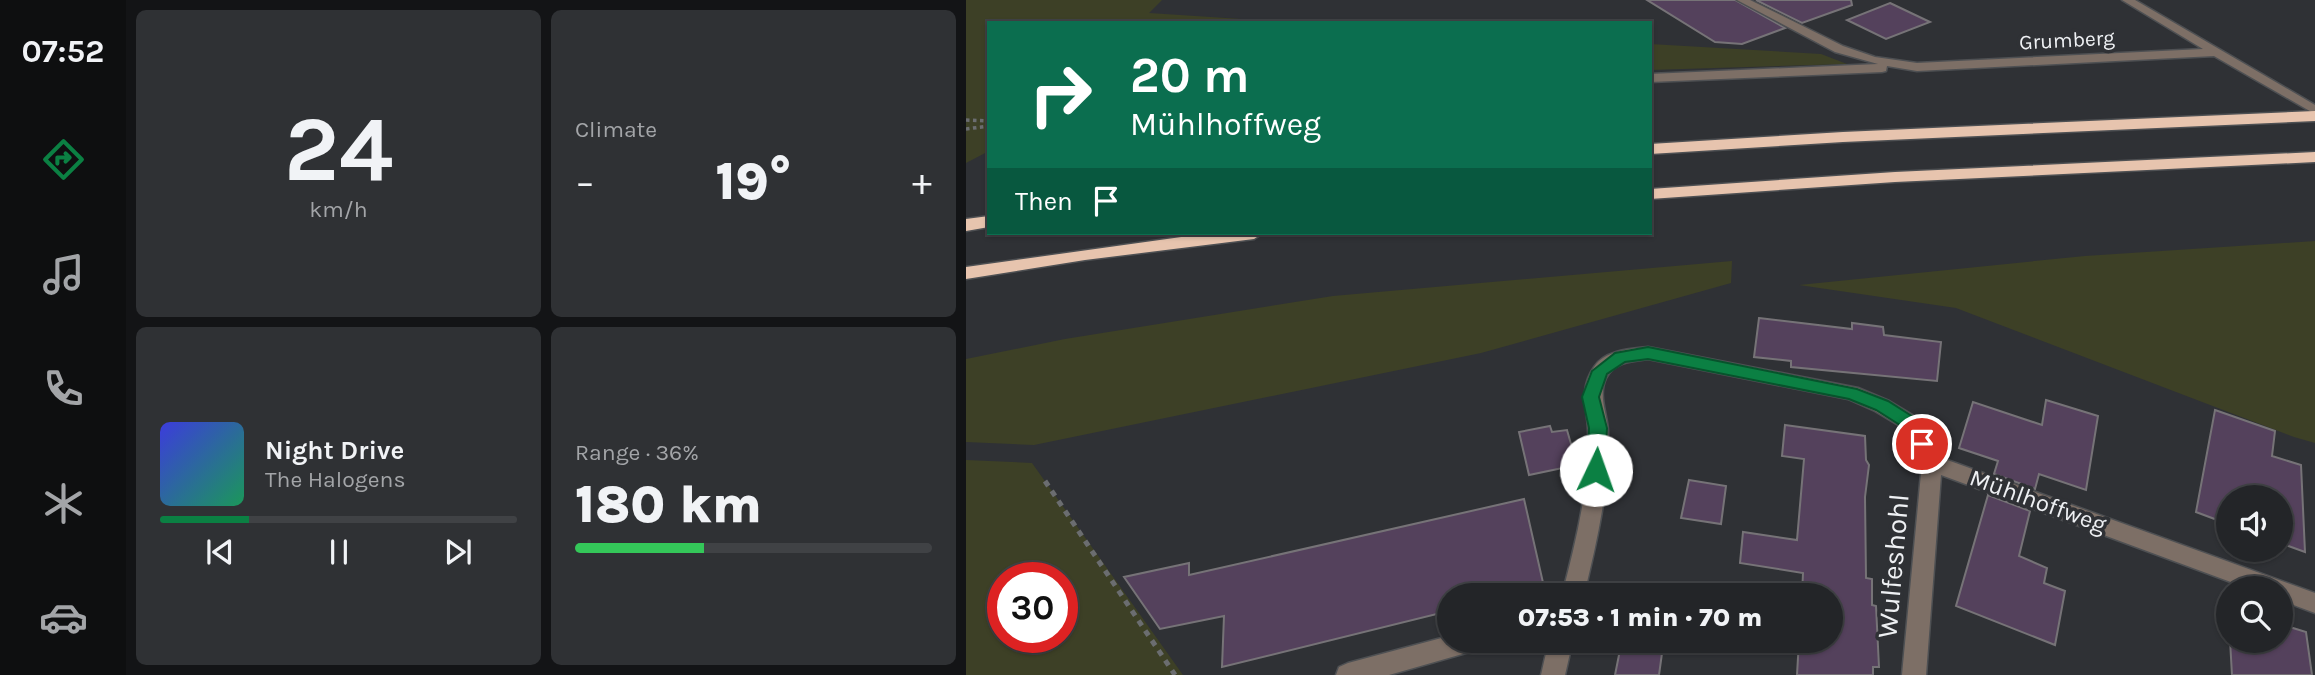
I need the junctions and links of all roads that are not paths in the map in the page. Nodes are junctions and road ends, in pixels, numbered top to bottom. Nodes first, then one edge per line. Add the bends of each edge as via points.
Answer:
1 (1742, 0) edge
2 (2127, 0) edge
3 (2218, 52) junction
4 (1917, 67) junction
5 (1652, 78) edge
6 (2315, 110) edge
7 (2315, 116) edge
8 (1652, 149) edge
9 (2315, 157) edge
10 (1652, 194) edge
11 (987, 221) edge
12 (966, 225) edge
13 (1238, 235) edge
14 (966, 273) edge
15 (1932, 463) junction
16 (2241, 576) edge
17 (1576, 583) edge
18 (2293, 595) edge
19 (2315, 603) edge
20 (1437, 650) edge
21 (1558, 653) edge
22 (1348, 675) edge
23 (1553, 675) edge
24 (1914, 675) edge

1 - 4 street, Grumberg via 1839,49
2 - 3 street
3 - 4 street, Grumberg
3 - 6 street
4 - 5 street, Grumberg
7 - 8 highway
9 - 10 highway
11 - 12 highway
13 - 14 highway
15 - 16 street, Mühlhoffweg
15 - 17 street via 1912,424 1851,394 1648,353 1620,357 1600,371 1591,397 1598,428 1594,512
15 - 24 street, Wulfeshohl
18 - 19 street
20 - 22 street
21 - 23 street

